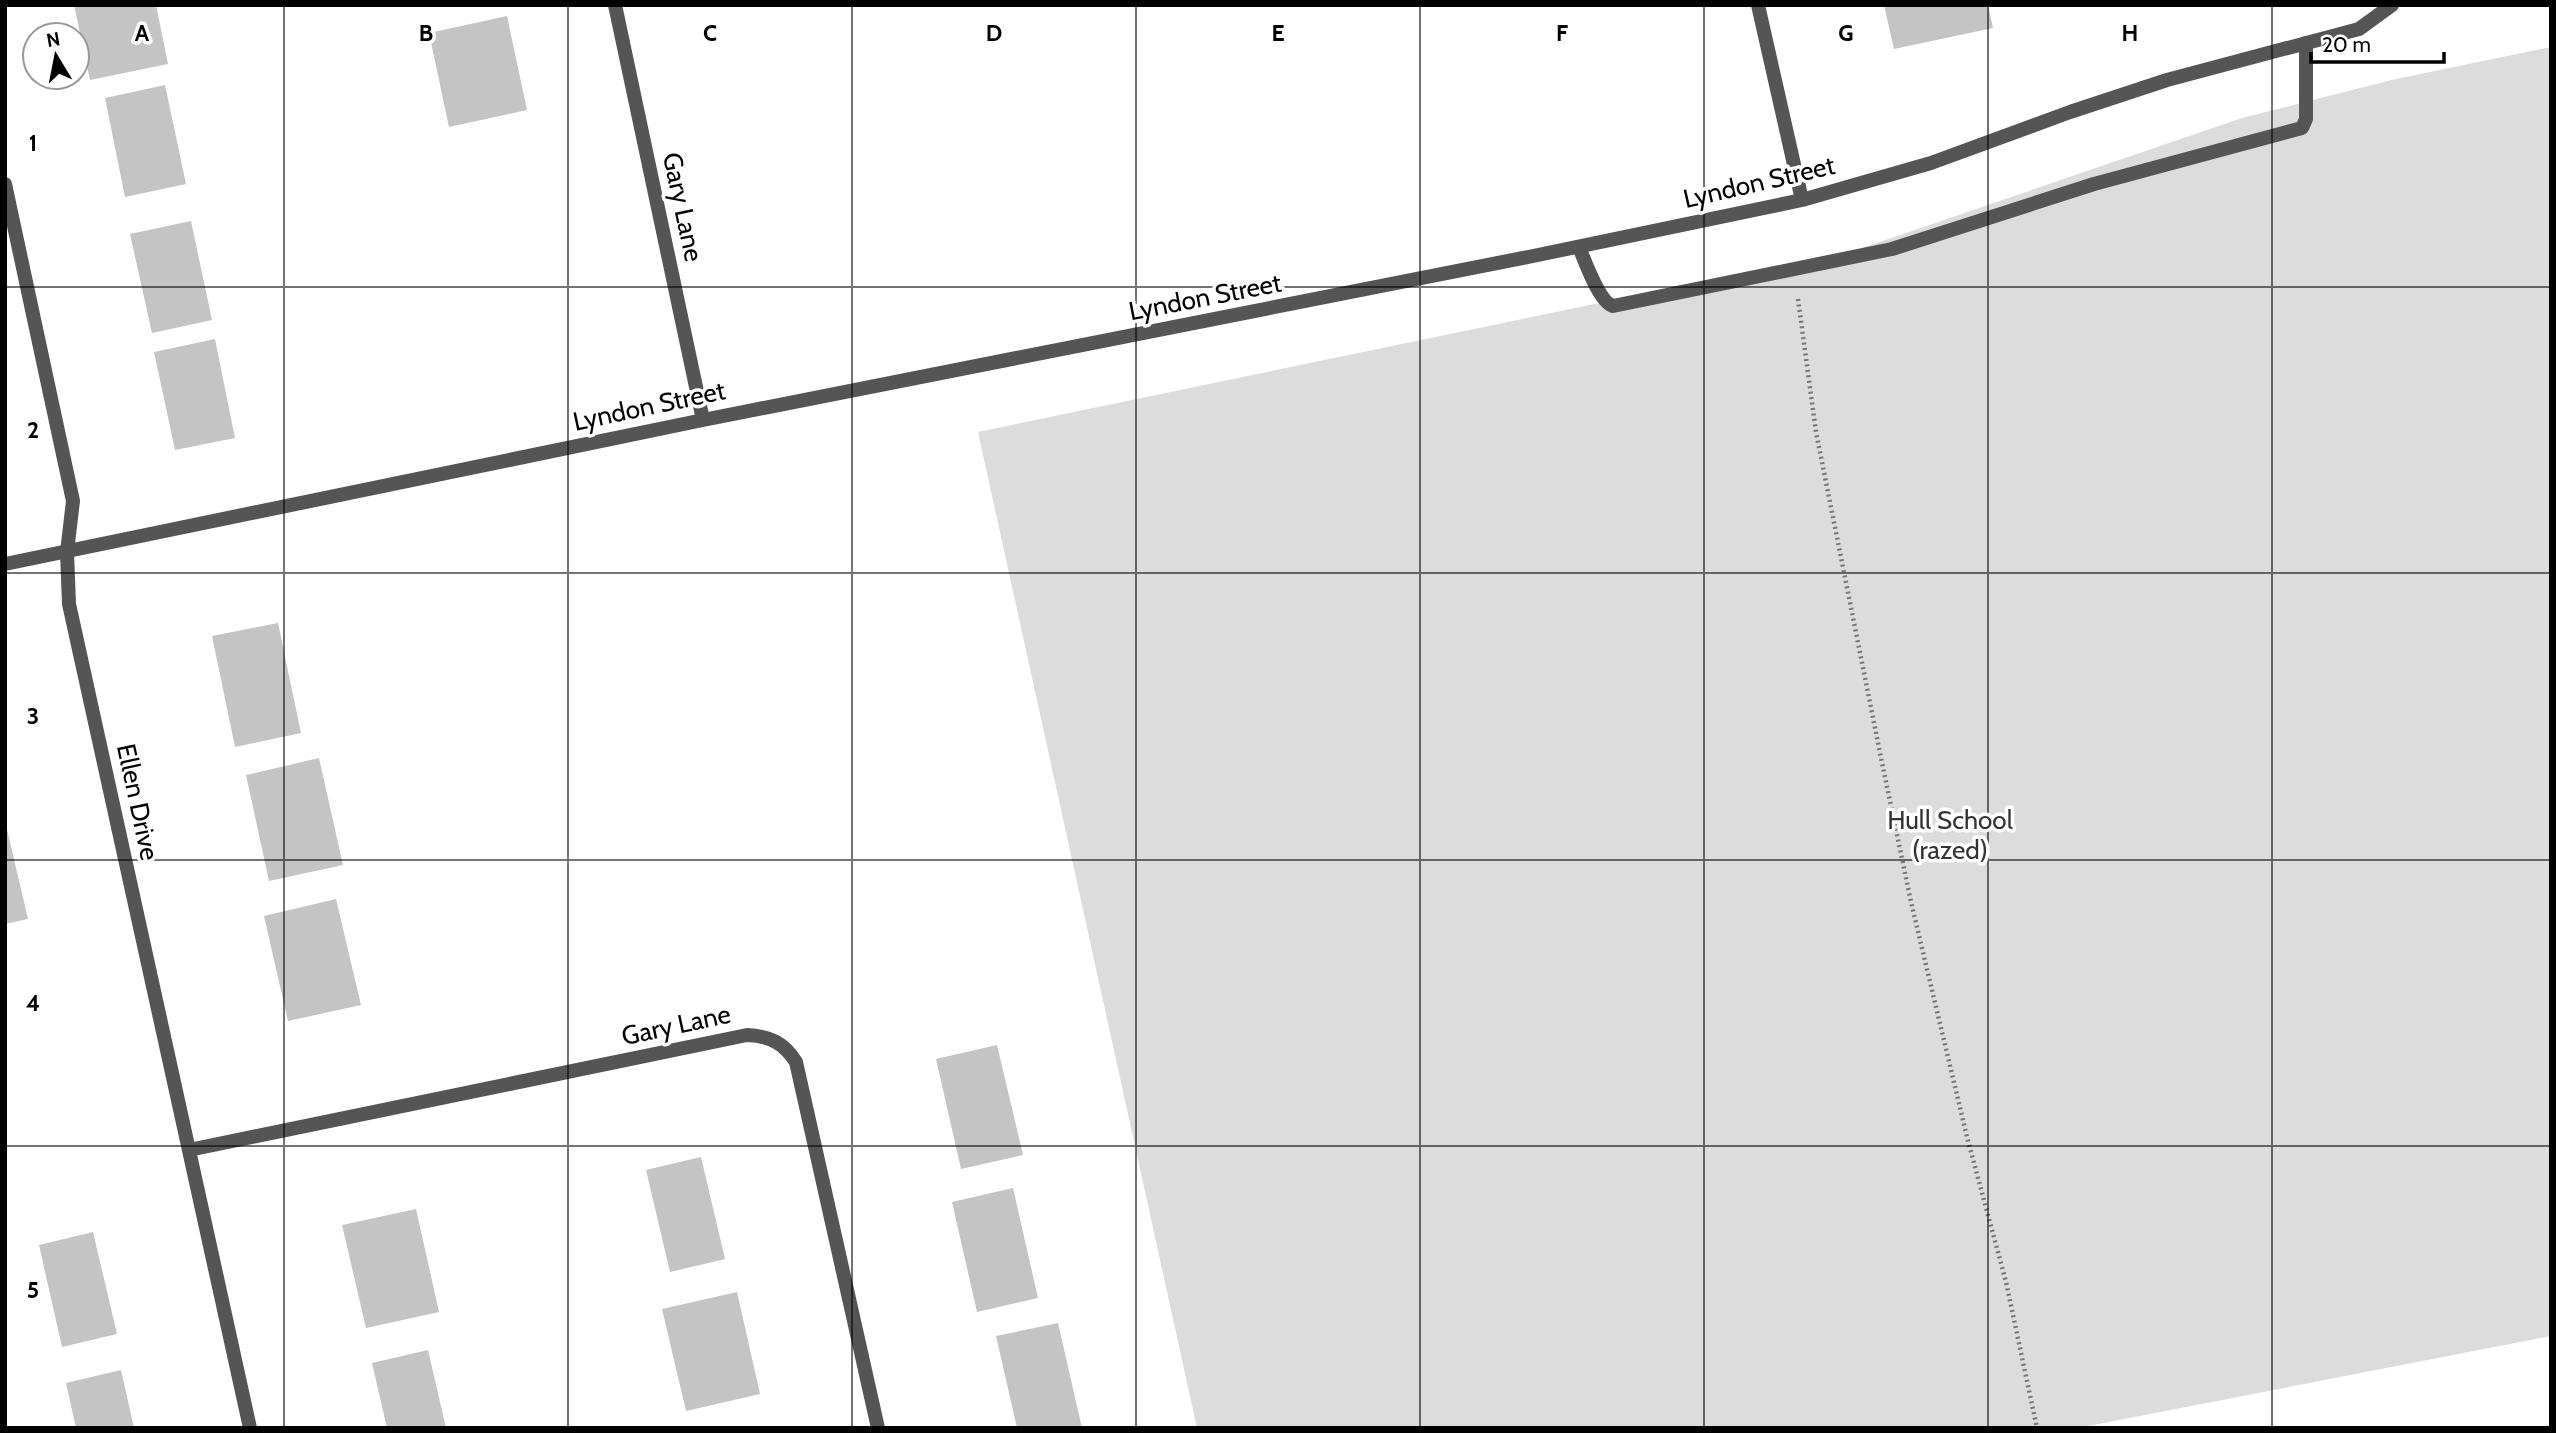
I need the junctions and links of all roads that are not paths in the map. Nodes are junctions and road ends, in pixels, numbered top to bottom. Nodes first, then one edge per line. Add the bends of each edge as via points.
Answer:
1 (615, 5) edge
2 (1758, 5) edge
3 (2392, 5) edge
4 (2306, 43) junction
5 (5, 184) edge
6 (1802, 200) junction
7 (1579, 247) junction
8 (703, 420) junction
9 (67, 552) junction
10 (5, 564) edge
11 (188, 1150) junction
12 (250, 1428) edge
13 (878, 1428) edge

1 - 8 street, Gary Lane
2 - 6 street
3 - 4 street, Lyndon Street via 2359,29
4 - 6 street, Lyndon Street via 2167,80 1931,163
4 - 7 street via 2306,119 2302,128 2094,184 1892,249 1613,306 1601,295
5 - 9 street, Ellen Drive via 74,501
6 - 7 street, Lyndon Street
7 - 8 street, Lyndon Street
8 - 9 street, Lyndon Street
9 - 10 street, Lyndon Street
9 - 11 street, Ellen Drive via 69,604
11 - 12 street, Ellen Drive
11 - 13 street, Gary Lane via 747,1035 776,1041 796,1062

